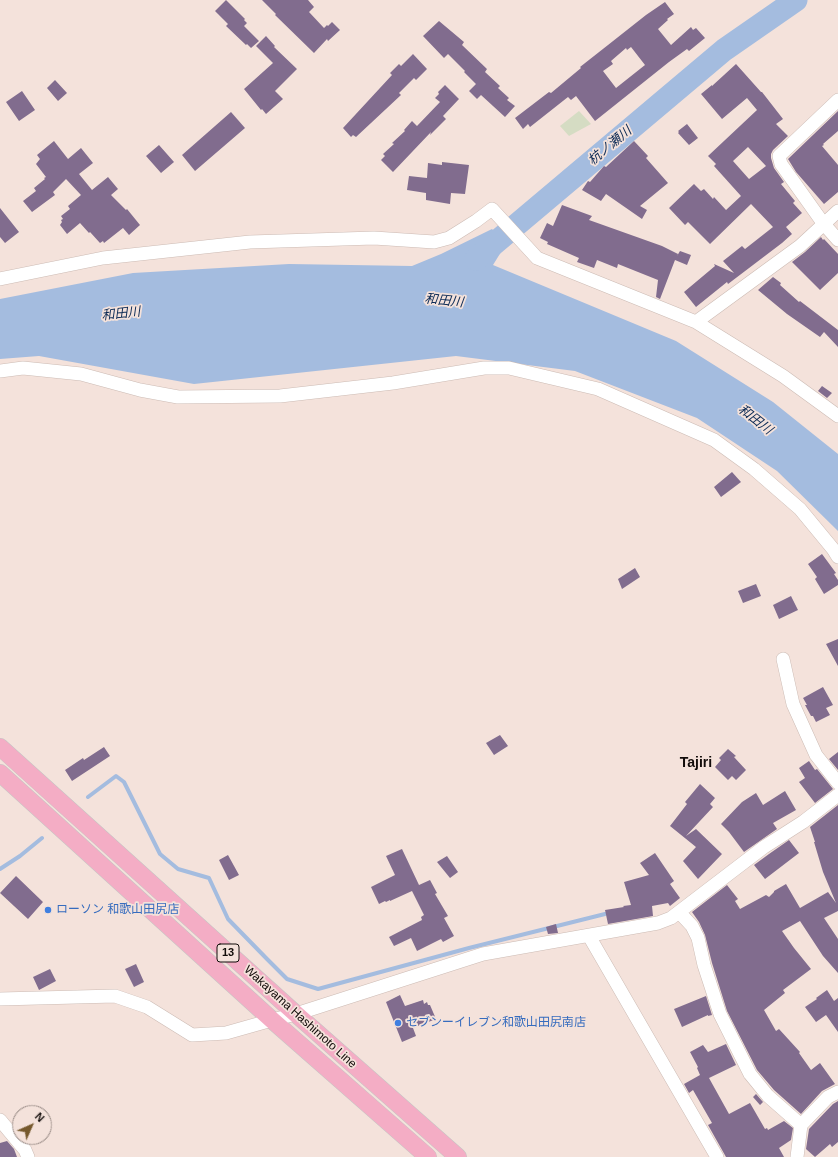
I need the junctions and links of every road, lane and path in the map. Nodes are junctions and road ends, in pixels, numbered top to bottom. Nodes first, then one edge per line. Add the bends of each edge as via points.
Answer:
1 (838, 100) edge
2 (838, 211) edge
3 (823, 223) junction
4 (838, 240) edge
5 (0, 280) edge
6 (696, 322) junction
7 (0, 371) edge
8 (838, 416) edge
9 (838, 557) edge
10 (783, 660) dead end
11 (0, 747) edge
12 (0, 772) edge
13 (838, 783) edge
14 (838, 795) edge
15 (680, 912) junction
16 (589, 936) junction
17 (0, 1000) edge
18 (296, 1014) junction
19 (272, 1020) junction
20 (838, 1092) edge
21 (0, 1120) edge
22 (800, 1125) junction
23 (28, 1157) edge
24 (428, 1157) edge
25 (458, 1157) edge
26 (717, 1157) edge
27 (797, 1157) edge

1 - 3 street via 779,156 781,164
2 - 3 street
3 - 4 street
3 - 6 street via 800,246
5 - 6 street via 103,258 250,242 374,238 434,242 449,238 492,209 537,258
6 - 8 street via 783,376
7 - 9 street via 23,368 81,374 178,398 280,396 393,383 484,368 509,368 598,389 714,440 754,469 800,508
10 - 13 street via 793,704 816,755
11 - 18 main road, Wakayama Hashimoto Line / 13
12 - 19 main road, Wakayama Hashimoto Line / 13
14 - 15 street via 764,847
15 - 16 street via 658,923
15 - 22 street via 698,938 720,1014 750,1074 768,1096
16 - 18 street via 483,954
16 - 26 street
17 - 19 street via 115,996 147,1007 192,1035 226,1033
18 - 19 street
18 - 25 main road, Wakayama Hashimoto Line / 13
19 - 24 main road, Wakayama Hashimoto Line / 13
20 - 22 street via 828,1097
21 - 23 street
22 - 27 street

